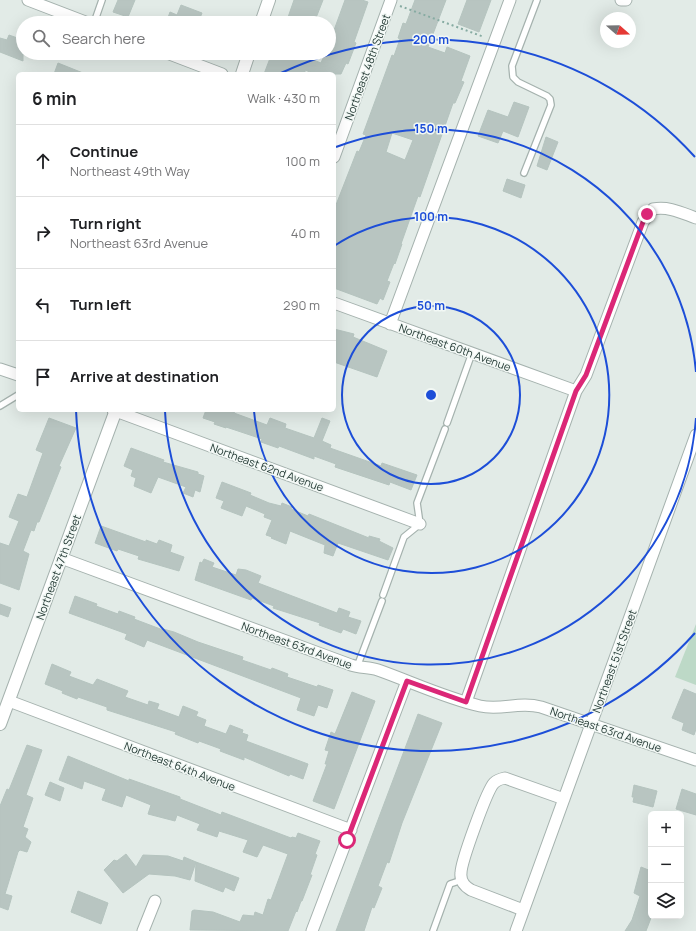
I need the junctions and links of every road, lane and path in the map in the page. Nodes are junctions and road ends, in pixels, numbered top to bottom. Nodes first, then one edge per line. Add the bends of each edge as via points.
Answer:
1 (28, 0) edge
2 (102, 0) edge
3 (269, 0) edge
4 (510, 0) edge
5 (537, 0) edge
6 (621, 0) edge
7 (626, 0) edge
8 (391, 1) edge
9 (70, 16) edge
10 (96, 16) edge
11 (263, 16) edge
12 (495, 41) junction
13 (185, 60) edge
14 (247, 60) edge
15 (217, 72) edge
16 (243, 72) edge
17 (336, 152) edge
18 (524, 173) dead end
19 (696, 218) edge
20 (336, 304) edge
21 (390, 324) junction
22 (472, 353) junction
23 (0, 369) edge
24 (16, 374) edge
25 (576, 391) junction
26 (16, 396) edge
27 (0, 406) edge
28 (114, 412) edge
29 (120, 412) edge
30 (696, 435) edge
31 (693, 451) edge
32 (420, 524) junction
33 (61, 558) junction
34 (357, 667) junction
35 (407, 681) junction
36 (8, 701) junction
37 (466, 702) junction
38 (0, 724) edge
39 (591, 724) junction
40 (696, 760) edge
41 (564, 798) junction
42 (350, 830) junction
43 (462, 880) junction
44 (155, 901) dead end
45 (523, 910) junction
46 (143, 931) edge
47 (312, 931) edge
48 (433, 931) edge
49 (516, 931) edge

1 - 9 street
2 - 10 lane
3 - 11 street
4 - 12 street
5 - 18 lane via 512,66 513,77 547,96 550,105
6 - 7 street
8 - 12 path
8 - 17 street, Northeast 48th Street
12 - 21 street
13 - 15 street
14 - 16 street
19 - 25 street via 669,208 653,209 647,214 586,375
20 - 21 street, Northeast 60th Avenue
21 - 22 street, Northeast 60th Avenue
22 - 25 street, Northeast 60th Avenue
22 - 32 lane via 418,503
23 - 24 street
25 - 37 street
26 - 27 lane
28 - 33 street, Northeast 47th Street
29 - 32 street, Northeast 62nd Avenue
30 - 31 street, Northeast 51st Street
31 - 39 street, Northeast 51st Street
32 - 34 lane via 404,537
33 - 34 street, Northeast 63rd Avenue
33 - 36 street, Northeast 47th Street
34 - 35 street, Northeast 63rd Avenue via 377,670
35 - 37 street, Northeast 63rd Avenue
35 - 42 street
36 - 38 street, Northeast 47th Street
36 - 42 street, Northeast 64th Avenue
37 - 39 street, Northeast 63rd Avenue via 492,708 531,704
39 - 40 street, Northeast 63rd Avenue
39 - 41 street, Northeast 51st Street
41 - 43 street via 511,779 499,779 493,783 462,865
41 - 45 street, Northeast 51st Street
42 - 47 street
43 - 45 street via 471,890
43 - 48 lane via 450,884
44 - 46 street
45 - 49 street, Northeast 51st Street

